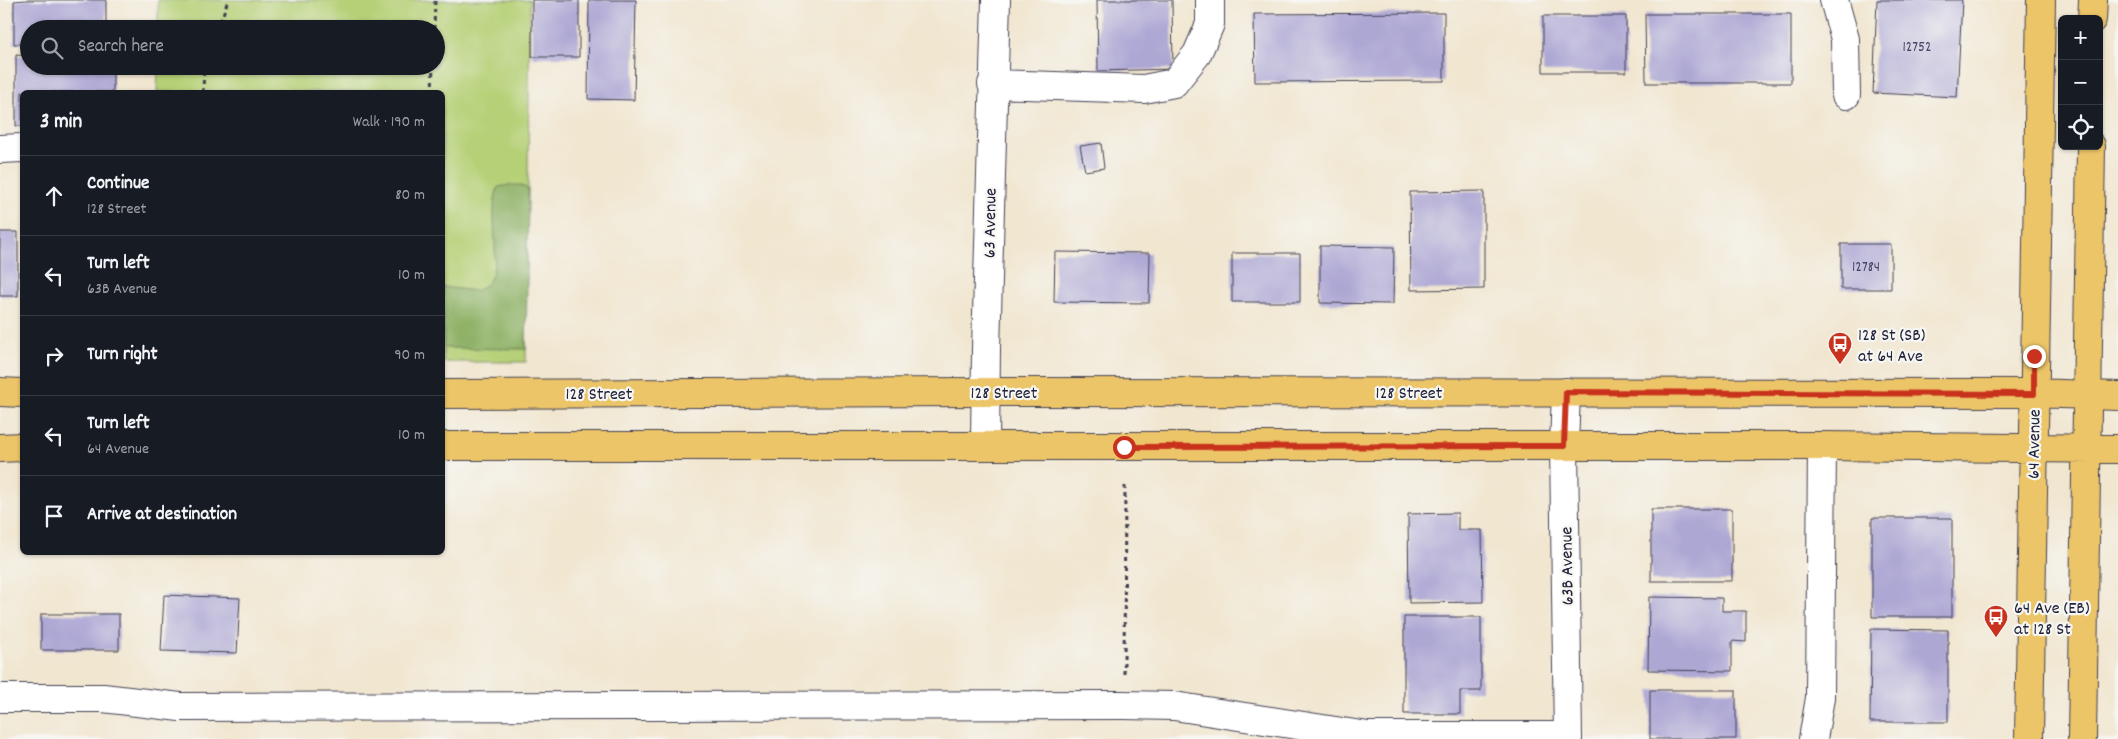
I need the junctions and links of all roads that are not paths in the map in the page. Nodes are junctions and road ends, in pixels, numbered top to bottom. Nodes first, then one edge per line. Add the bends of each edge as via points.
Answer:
1 (996, 0) edge
2 (1210, 0) edge
3 (1834, 0) edge
4 (2041, 0) edge
5 (2093, 0) edge
6 (2092, 15) edge
7 (992, 84) junction
8 (1846, 95) dead end
9 (0, 148) edge
10 (20, 148) edge
11 (2091, 150) edge
12 (0, 392) edge
13 (985, 392) junction
14 (1566, 392) junction
15 (20, 393) edge
16 (445, 394) edge
17 (2034, 394) junction
18 (2086, 395) junction
19 (2118, 396) edge
20 (445, 446) edge
21 (985, 446) junction
22 (1564, 446) junction
23 (1822, 446) junction
24 (0, 448) edge
25 (20, 448) edge
26 (2033, 448) junction
27 (2086, 448) junction
28 (2118, 450) edge
29 (0, 698) edge
30 (1568, 738) edge
31 (1813, 739) edge
32 (2029, 739) edge
33 (2082, 739) edge

1 - 7 street, 63 Avenue
2 - 7 street via 1210,24 1197,54 1174,83 1144,88
3 - 8 street via 1845,39
4 - 17 main road, 64 Avenue
5 - 6 main road
7 - 13 street, 63 Avenue
9 - 10 street
11 - 18 main road
12 - 15 main road
13 - 14 main road, 128 Street
13 - 16 main road, 128 Street
13 - 21 street, 63 Avenue
14 - 17 main road, 128 Street
14 - 22 street, 63B Avenue
17 - 18 main road, 128 Street
17 - 26 main road, 64 Avenue
18 - 19 main road
18 - 27 main road
20 - 21 main road
21 - 22 main road
22 - 23 main road
22 - 30 street, 63B Avenue
23 - 26 main road
23 - 31 street via 1820,698
24 - 25 main road
26 - 27 main road
26 - 32 main road, 64 Avenue
27 - 28 main road
27 - 33 main road
29 - 30 street via 103,698 180,707 1166,706 1368,736

